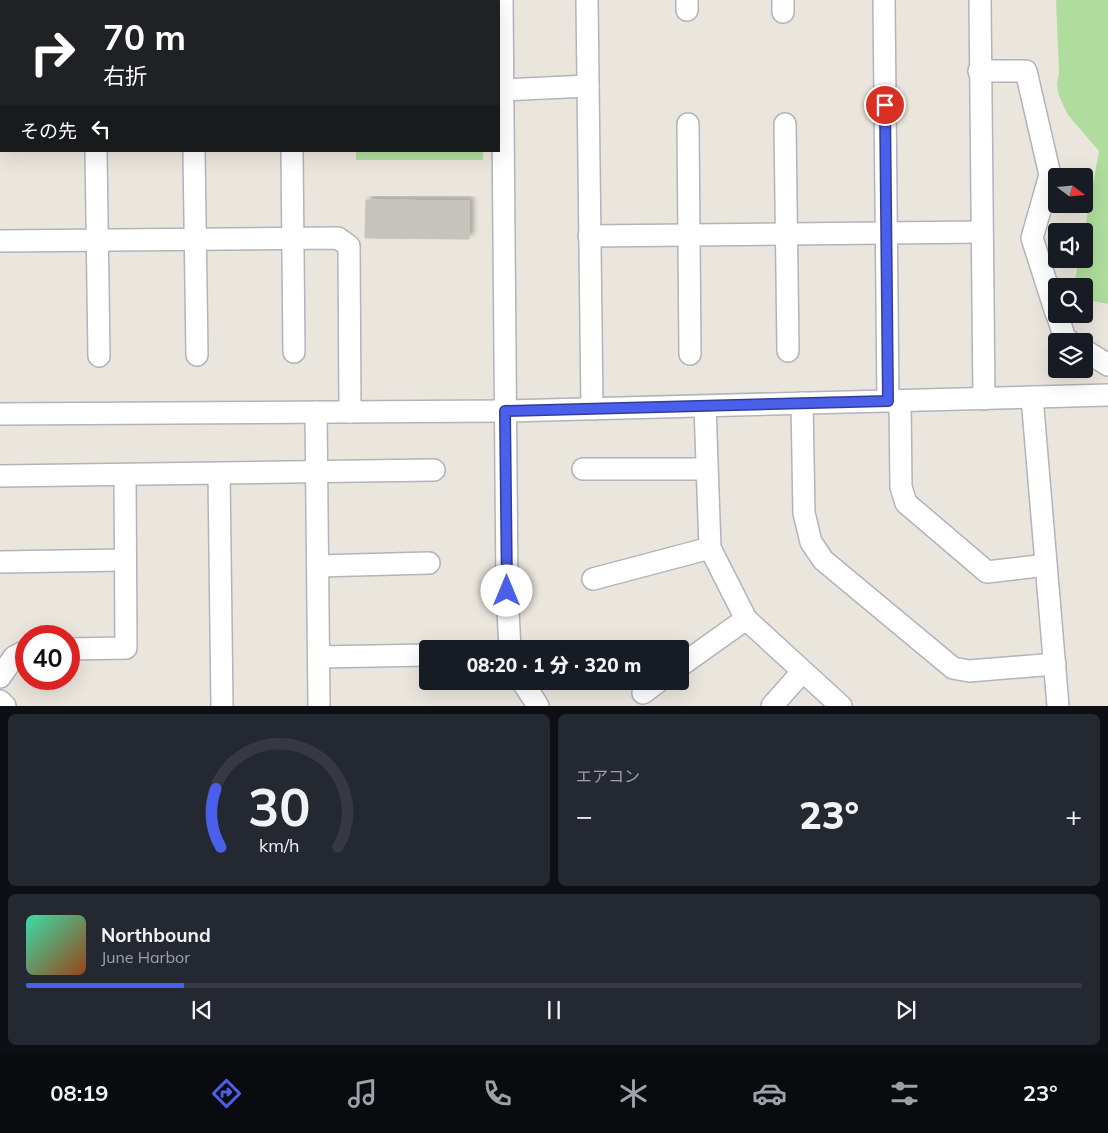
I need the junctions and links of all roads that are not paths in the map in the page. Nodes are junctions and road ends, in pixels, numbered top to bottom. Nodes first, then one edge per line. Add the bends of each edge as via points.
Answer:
1 (502, 0) edge
2 (587, 0) edge
3 (884, 0) edge
4 (980, 0) edge
5 (979, 70) junction
6 (588, 86) junction
7 (502, 90) junction
8 (688, 124) dead end
9 (785, 124) dead end
10 (96, 152) edge
11 (194, 152) edge
12 (292, 152) edge
13 (982, 232) junction
14 (886, 233) junction
15 (787, 234) junction
16 (689, 235) junction
17 (590, 236) junction
18 (293, 239) junction
19 (196, 240) junction
20 (0, 241) edge
21 (98, 241) junction
22 (1048, 288) edge
23 (294, 352) dead end
24 (788, 352) dead end
25 (690, 354) dead end
26 (197, 355) dead end
27 (99, 356) dead end
28 (1093, 356) edge
29 (1108, 365) edge
30 (1108, 395) edge
31 (1032, 397) junction
32 (984, 399) junction
33 (894, 401) junction
34 (802, 403) junction
35 (705, 406) junction
36 (592, 409) junction
37 (505, 411) junction
38 (316, 412) junction
39 (350, 412) junction
40 (0, 414) edge
41 (706, 468) junction
42 (583, 469) dead end
43 (434, 470) dead end
44 (317, 471) junction
45 (219, 474) junction
46 (125, 475) junction
47 (0, 476) edge
48 (710, 548) junction
49 (125, 560) junction
50 (0, 562) edge
51 (429, 563) dead end
52 (1046, 565) junction
53 (318, 566) junction
54 (594, 579) dead end
55 (746, 619) junction
56 (510, 640) edge
57 (80, 649) edge
58 (419, 655) edge
59 (15, 656) edge
60 (319, 657) junction
61 (689, 660) edge
62 (1055, 664) junction
63 (802, 672) junction
64 (0, 677) edge
65 (528, 690) edge
66 (0, 701) edge
67 (6, 706) edge
68 (222, 706) edge
69 (319, 706) edge
70 (538, 706) edge
71 (772, 706) edge
72 (841, 706) edge
73 (1058, 706) edge

1 - 7 street
2 - 6 street
3 - 14 street
4 - 5 street
5 - 13 street
5 - 22 street via 1026,71 1050,175 1032,238
6 - 7 street
6 - 17 street
7 - 37 street
8 - 16 street
9 - 15 street
10 - 21 street
11 - 19 street
12 - 18 street
13 - 14 street
13 - 32 street
14 - 15 street
14 - 33 street
15 - 16 street
15 - 24 street
16 - 17 street
16 - 25 street
17 - 36 street
18 - 19 street
18 - 23 street
18 - 39 street via 338,238 349,246
19 - 21 street
19 - 26 street
20 - 21 street
21 - 27 street
28 - 29 street
30 - 31 street
31 - 32 street
31 - 52 street
32 - 33 street
33 - 34 street
33 - 52 street via 906,504 987,572
34 - 35 street
34 - 62 street via 804,513 811,542 823,560 953,668 968,670
35 - 36 street
35 - 41 street
36 - 37 street
37 - 39 street
37 - 56 street
38 - 39 street
38 - 40 street
38 - 44 street
41 - 42 street
41 - 48 street
43 - 44 street
44 - 45 street
44 - 53 street
45 - 46 street
45 - 68 street
46 - 47 street
46 - 49 street
48 - 54 street
48 - 55 street
49 - 50 street
49 - 57 street via 126,648
51 - 53 street
52 - 62 street
53 - 60 street
55 - 61 street
55 - 63 street
58 - 60 street
59 - 64 street
60 - 69 street
62 - 73 street
63 - 71 street
63 - 72 street
65 - 70 street
66 - 67 street

